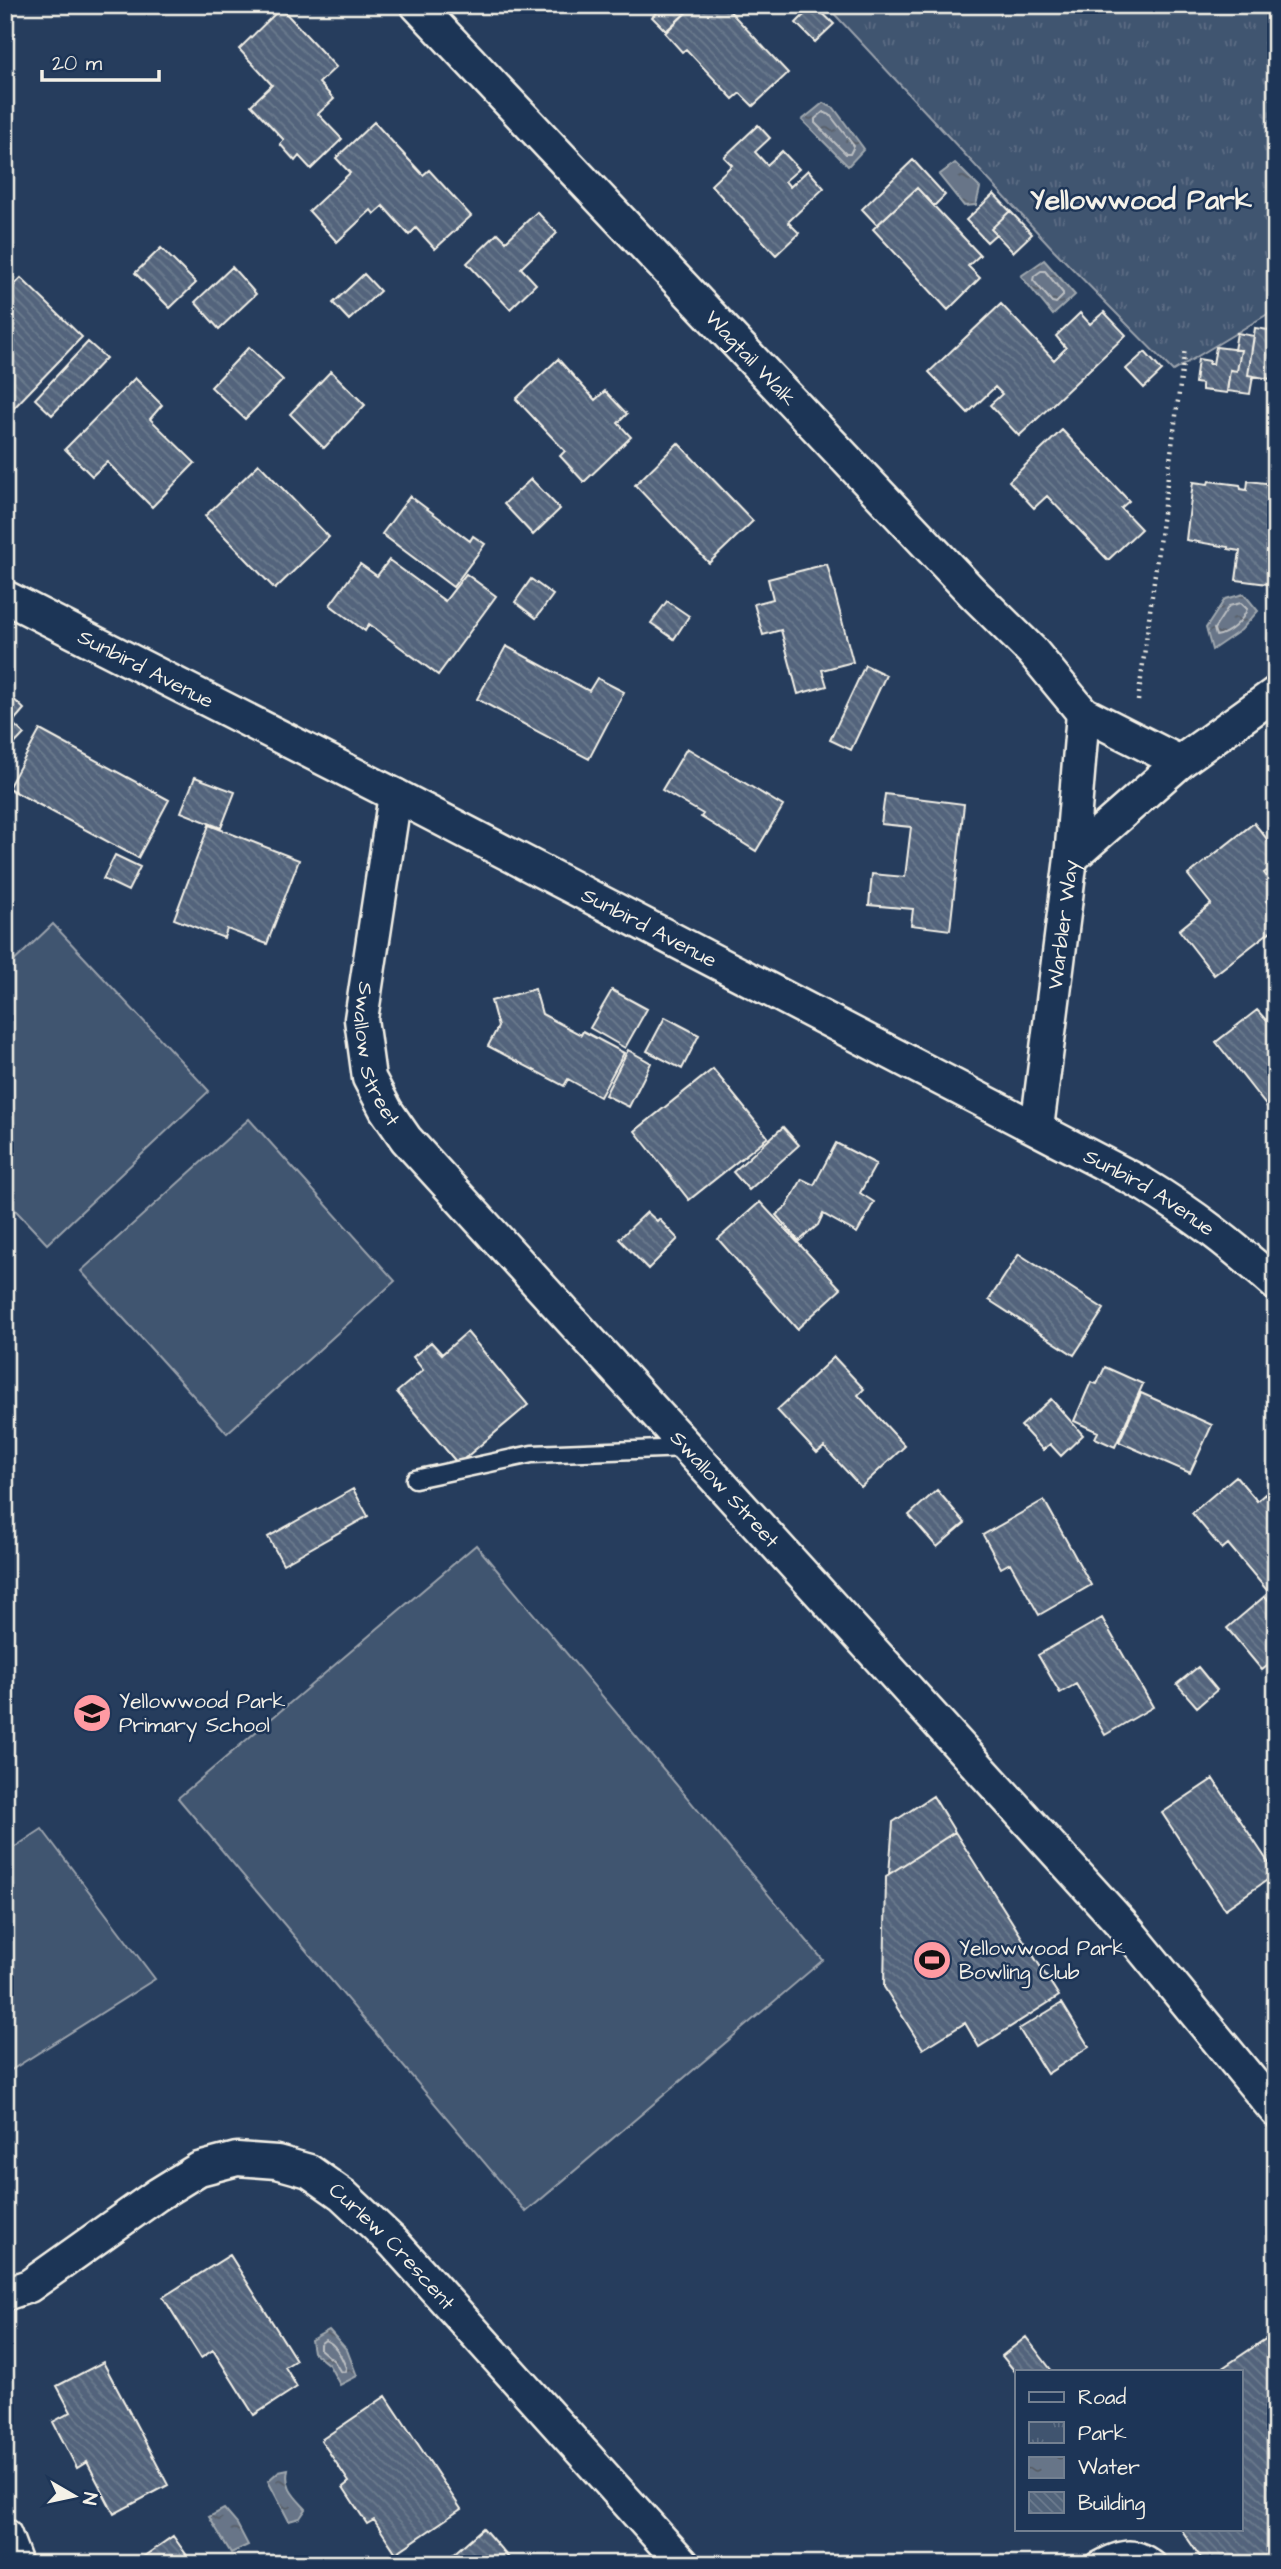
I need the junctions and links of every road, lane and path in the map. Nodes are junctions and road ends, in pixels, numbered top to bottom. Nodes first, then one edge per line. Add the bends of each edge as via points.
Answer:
1 (417, 5) edge
2 (1185, 348) dead end
3 (5, 597) edge
4 (1276, 693) edge
5 (1083, 713) junction
6 (1134, 738) junction
7 (1180, 762) junction
8 (395, 794) junction
9 (1071, 858) junction
10 (1037, 1128) junction
11 (1276, 1284) edge
12 (687, 1448) junction
13 (415, 1479) dead end
14 (1276, 2111) edge
15 (17, 2290) edge
16 (5, 2321) edge
17 (5, 2535) edge
18 (16, 2564) edge
19 (683, 2564) edge
20 (1091, 2564) edge
21 (1160, 2564) edge

1 - 5 street, Wagtail Walk via 1032,650
2 - 6 path
3 - 8 street, Sunbird Avenue
4 - 7 street, Warbler Way
5 - 6 street, Wagtail Walk
5 - 9 street
6 - 7 street, Wagtail Walk
7 - 9 street, Warbler Way
8 - 10 street, Sunbird Avenue
8 - 12 street, Swallow Street via 361,1019 369,1078 406,1139
9 - 10 street, Warbler Way
10 - 11 street, Sunbird Avenue via 1192,1214
12 - 13 lane via 532,1454
12 - 14 street, Swallow Street via 1128,1931
15 - 16 street, Curlew Crescent
15 - 19 street, Curlew Crescent via 199,2169 237,2160 277,2162 309,2171 344,2195 393,2242
17 - 18 street
20 - 21 lane via 1112,2553 1137,2549

